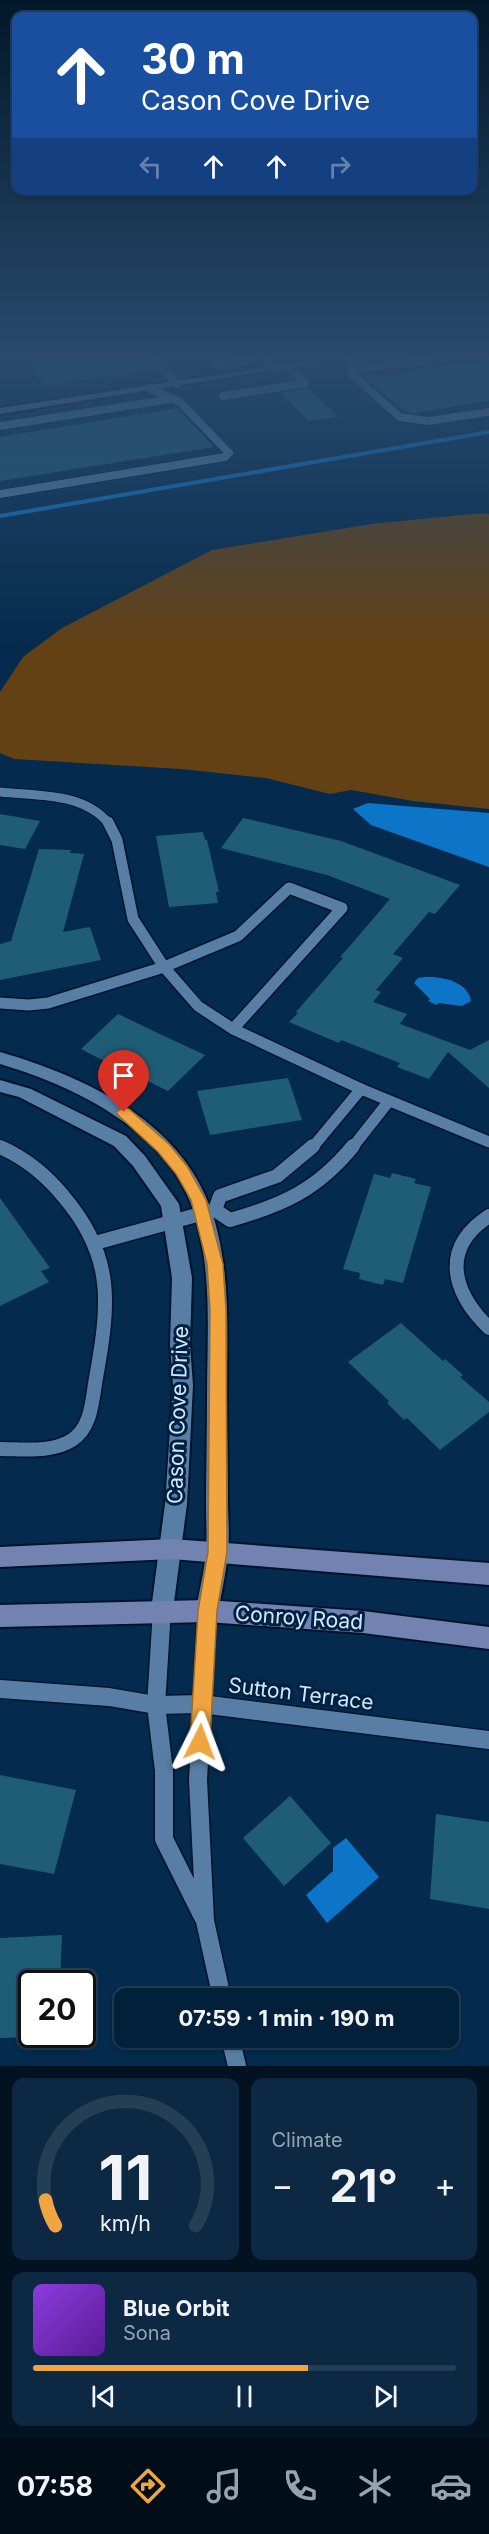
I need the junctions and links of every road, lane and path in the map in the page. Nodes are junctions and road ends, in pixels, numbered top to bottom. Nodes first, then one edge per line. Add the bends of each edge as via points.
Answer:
1 (227, 455) edge
2 (0, 494) edge
3 (0, 792) edge
4 (164, 967) junction
5 (0, 1003) edge
6 (233, 1029) junction
7 (0, 1058) edge
8 (0, 1086) edge
9 (361, 1089) junction
10 (389, 1101) junction
11 (489, 1142) edge
12 (0, 1147) edge
13 (208, 1211) junction
14 (489, 1216) edge
15 (173, 1220) junction
16 (95, 1243) junction
17 (489, 1328) edge
18 (0, 1449) edge
19 (172, 1549) junction
20 (217, 1552) junction
21 (0, 1557) edge
22 (489, 1574) edge
23 (162, 1610) junction
24 (207, 1611) junction
25 (0, 1616) edge
26 (489, 1638) edge
27 (0, 1689) edge
28 (201, 1704) junction
29 (156, 1706) junction
30 (489, 1740) edge
31 (205, 1921) junction
32 (220, 1988) edge
33 (233, 2048) edge
34 (237, 2066) edge

1 - 2 lane
3 - 4 lane via 73,802 93,808 111,825 119,843 131,914
4 - 5 lane via 48,1003
4 - 6 lane via 198,1006
4 - 6 lane via 238,936 289,888 342,908
6 - 9 lane
7 - 13 street, Cason Cove Drive via 57,1076 124,1112 164,1148
8 - 15 street, Cason Cove Drive via 25,1094 120,1141 157,1183 170,1204
9 - 10 lane
9 - 13 lane via 294,1164 272,1178 220,1196
10 - 11 lane
10 - 13 lane via 329,1173 304,1192 230,1220
12 - 16 lane via 34,1167 51,1183 69,1202
13 - 15 lane
13 - 20 street, Cason Cove Drive via 217,1293
14 - 17 lane via 463,1239 457,1273 460,1290 471,1311
15 - 16 lane
15 - 19 street, Cason Cove Drive via 182,1278 183,1385
16 - 18 lane via 104,1277 104,1310 87,1423 82,1433 65,1445
19 - 20 main road
19 - 21 main road
19 - 23 street, Cason Cove Drive
20 - 22 main road
20 - 24 street, Cason Cove Drive
23 - 24 main road, Conroy Road
23 - 25 main road, Conroy Road
23 - 29 lane
24 - 26 main road, Conroy Road via 363,1622
24 - 28 lane
27 - 29 lane, Sutton Terrace via 109,1697
28 - 29 lane, Sutton Terrace
28 - 30 lane, Sutton Terrace
28 - 31 lane via 198,1780
29 - 31 lane via 164,1771 164,1839
31 - 32 lane
33 - 34 lane

